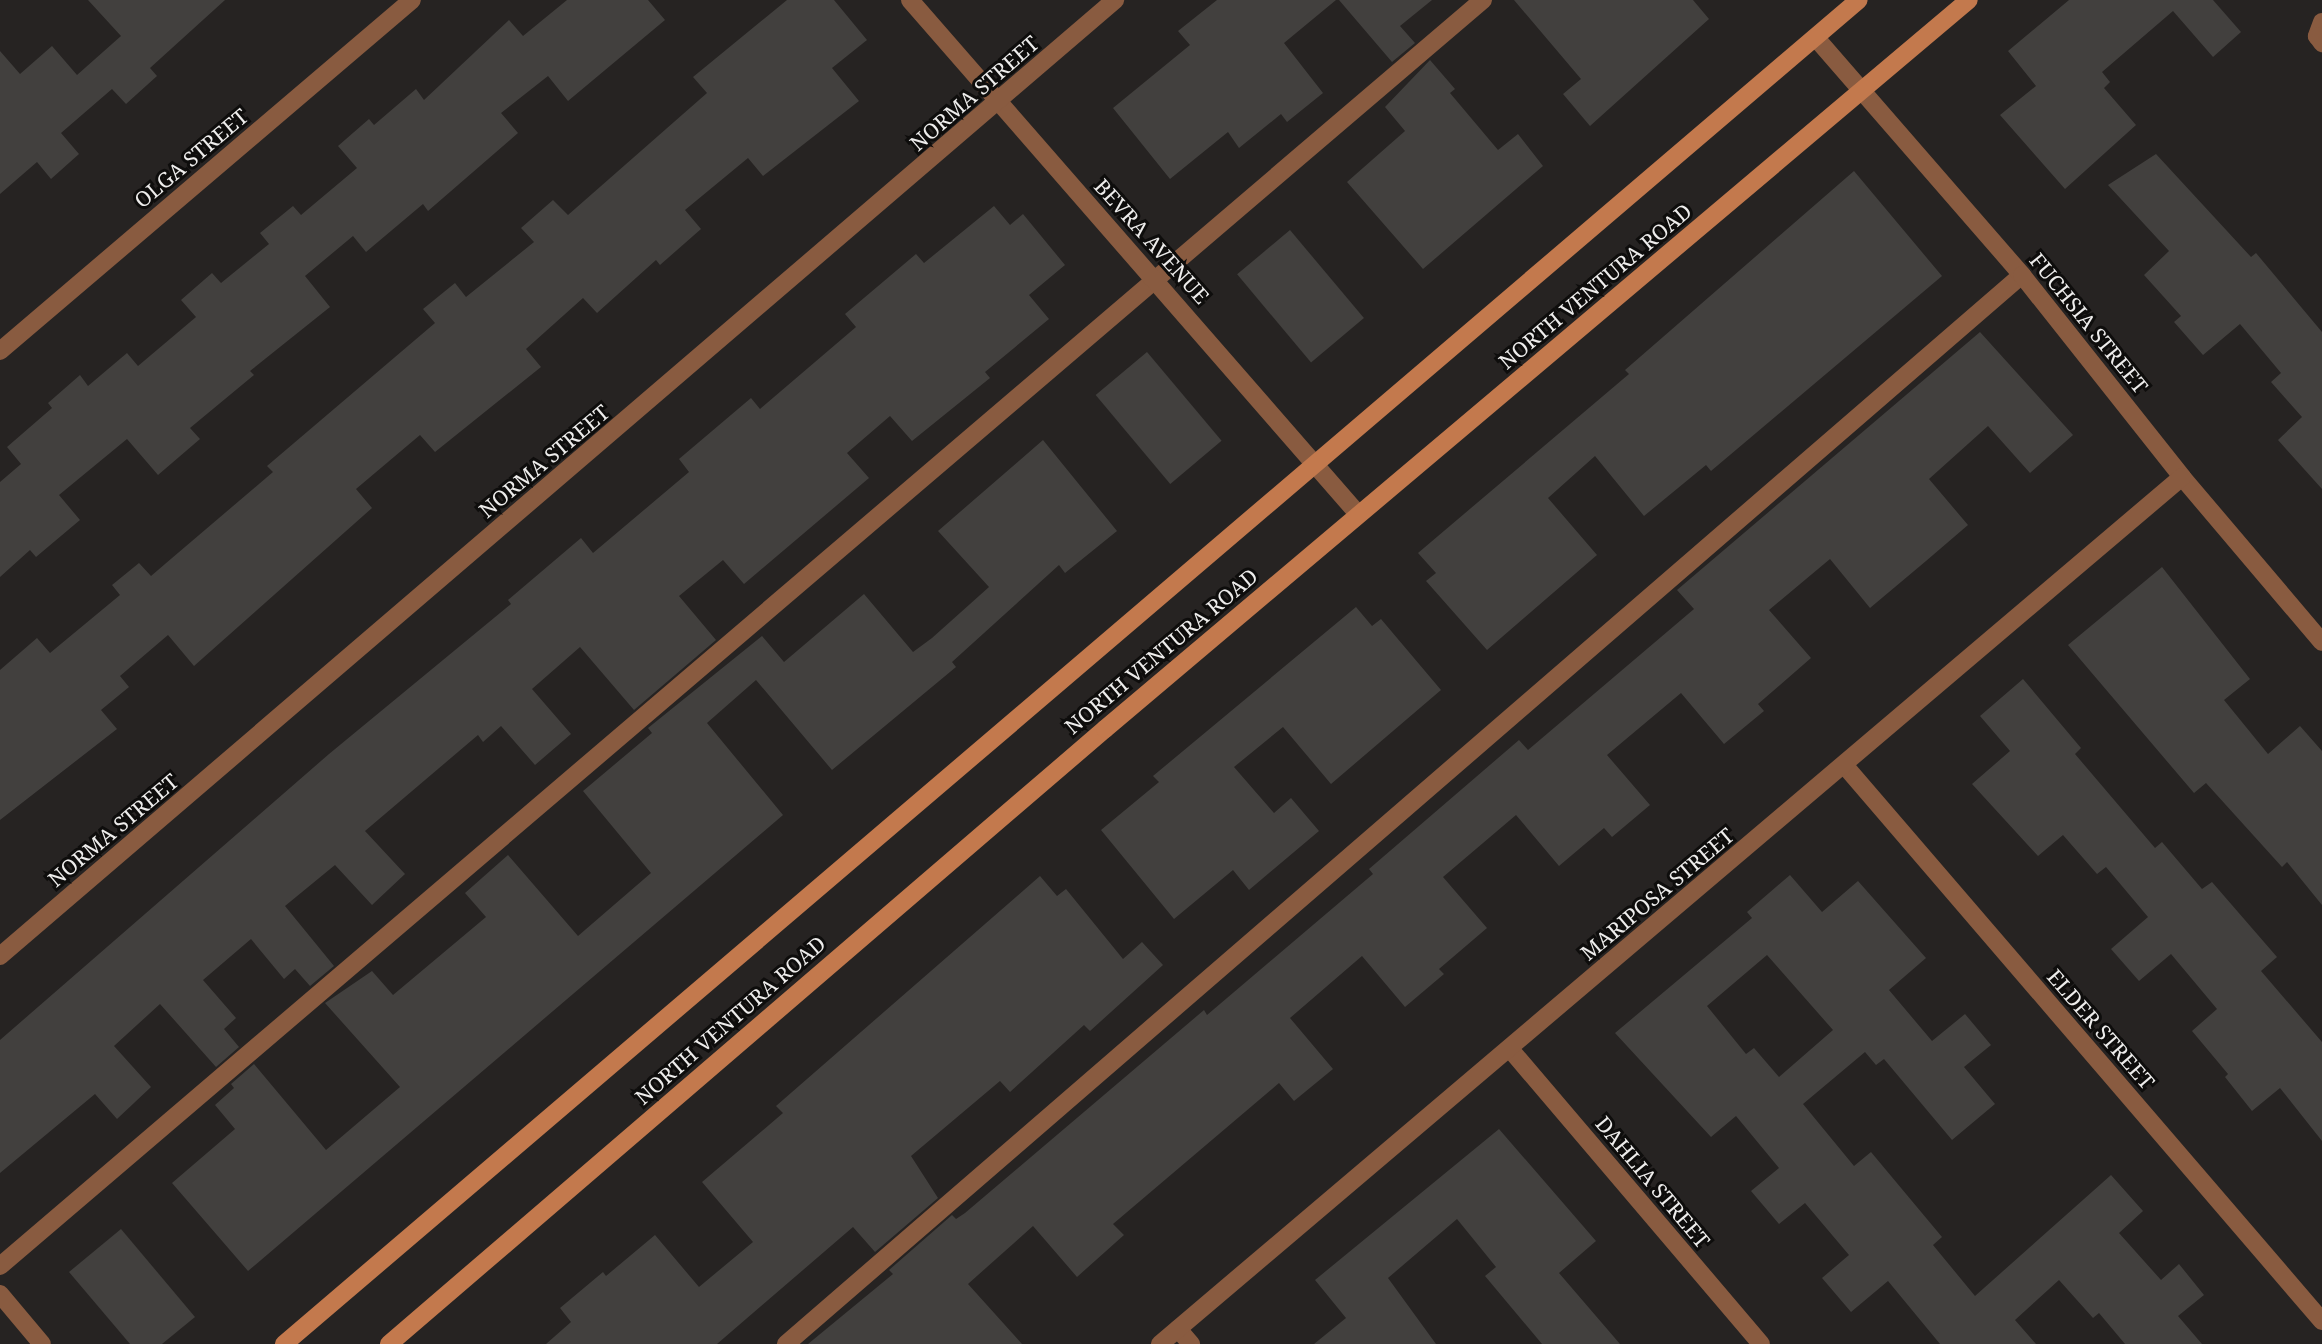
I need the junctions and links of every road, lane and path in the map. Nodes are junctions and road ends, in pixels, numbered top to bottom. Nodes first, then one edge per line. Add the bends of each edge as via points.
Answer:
1 (412, 0) edge
2 (910, 0) edge
3 (1115, 0) edge
4 (1483, 0) edge
5 (1859, 0) edge
6 (1969, 0) edge
7 (2322, 22) edge
8 (1816, 38) junction
9 (2322, 43) edge
10 (1862, 92) junction
11 (998, 103) junction
12 (2022, 275) junction
13 (1156, 278) junction
14 (0, 351) edge
15 (1316, 463) junction
16 (2182, 477) junction
17 (1358, 514) junction
18 (2322, 642) edge
19 (1844, 766) junction
20 (0, 956) edge
21 (1510, 1049) junction
22 (0, 1266) edge
23 (0, 1294) edge
24 (2322, 1321) edge
25 (1178, 1329) junction
26 (42, 1344) edge
27 (284, 1344) edge
28 (389, 1344) edge
29 (786, 1344) edge
30 (1160, 1344) edge
31 (1191, 1344) edge
32 (1761, 1344) edge

1 - 14 street, OLGA STREET
2 - 11 street, BEVRA AVENUE
3 - 11 street, NORMA STREET
4 - 13 street
5 - 8 main road, NORTH VENTURA ROAD
6 - 10 main road, NORTH VENTURA ROAD
7 - 9 street via 2317,36
8 - 10 street, FUCHSIA STREET
8 - 15 main road, NORTH VENTURA ROAD
10 - 12 street, FUCHSIA STREET
10 - 17 main road, NORTH VENTURA ROAD
11 - 13 street, BEVRA AVENUE
11 - 20 street, NORMA STREET
12 - 16 street, FUCHSIA STREET
12 - 29 street
13 - 15 street, BEVRA AVENUE
13 - 22 street
15 - 17 street, BEVRA AVENUE
15 - 27 main road, NORTH VENTURA ROAD
16 - 18 street, FUCHSIA STREET
16 - 19 street, MARIPOSA STREET
17 - 28 main road, NORTH VENTURA ROAD
19 - 21 street, MARIPOSA STREET
19 - 24 street, ELDER STREET
21 - 25 street, MARIPOSA STREET
21 - 32 street, DAHLIA STREET
23 - 26 street
25 - 30 street, MARIPOSA STREET
25 - 31 street

